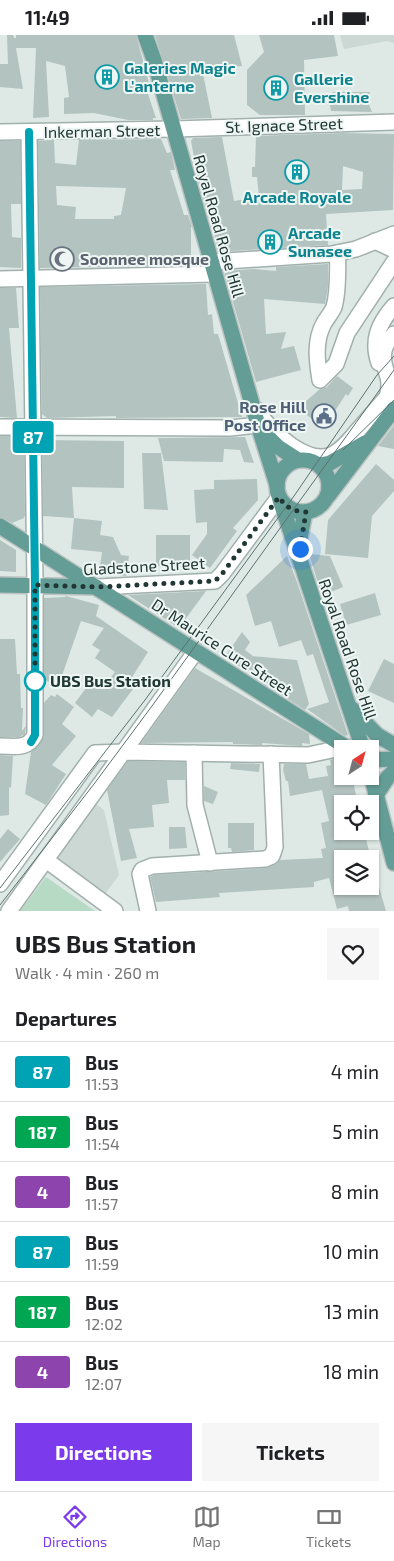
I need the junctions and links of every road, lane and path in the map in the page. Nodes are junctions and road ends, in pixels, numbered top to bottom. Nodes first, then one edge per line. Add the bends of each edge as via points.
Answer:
1 (145, 35) edge
2 (394, 122) edge
3 (174, 129) junction
4 (0, 132) edge
5 (29, 132) junction
6 (394, 234) edge
7 (375, 241) junction
8 (394, 250) edge
9 (338, 253) junction
10 (394, 262) edge
11 (213, 268) junction
12 (0, 279) edge
13 (31, 279) junction
14 (394, 306) edge
15 (394, 334) edge
16 (393, 384) edge
17 (251, 398) junction
18 (394, 409) edge
19 (258, 426) junction
20 (0, 427) edge
21 (33, 427) junction
22 (371, 440) junction
23 (298, 460) junction
24 (320, 465) junction
25 (279, 494) junction
26 (327, 498) junction
27 (306, 512) junction
28 (0, 526) edge
29 (34, 549) junction
30 (300, 560) junction
31 (0, 585) edge
32 (35, 585) junction
33 (98, 587) junction
34 (196, 651) junction
35 (350, 706) junction
36 (320, 730) junction
37 (335, 740) edge
38 (360, 740) edge
39 (394, 745) edge
40 (0, 746) edge
41 (334, 751) edge
42 (124, 752) junction
43 (194, 753) junction
44 (318, 754) junction
45 (271, 755) junction
46 (394, 759) edge
47 (379, 760) edge
48 (394, 771) edge
49 (374, 785) edge
50 (376, 795) joint
51 (379, 806) edge
52 (46, 860) junction
53 (210, 863) junction
54 (394, 863) edge
55 (0, 884) edge
56 (9, 911) edge
57 (115, 911) edge
58 (148, 911) edge

1 - 3 main road, Royal Road Rose Hill
2 - 3 street, St. Ignace Street
3 - 5 street, Inkerman Street
3 - 11 main road, Royal Road Rose Hill
4 - 5 street, Inkerman Street
5 - 13 street
6 - 7 street
7 - 8 street
7 - 9 street
9 - 10 street via 334,307 323,325 317,346 320,380 336,364 347,333
9 - 11 street
11 - 13 street
11 - 17 main road, Royal Road Rose Hill
12 - 13 street
13 - 21 street
14 - 16 street via 377,329 375,343 380,365
15 - 16 street via 383,352
16 - 17 street via 387,397 338,453 326,457 312,457 283,440 264,421
17 - 19 main road, Royal Road Rose Hill
18 - 22 main road
19 - 21 street
19 - 23 main road via 278,447
19 - 25 main road, Royal Road Rose Hill
20 - 21 street
21 - 29 street
22 - 24 main road via 330,463
22 - 26 main road
23 - 24 main road
23 - 25 main road via 290,463 278,477
24 - 26 main road via 330,483
25 - 27 main road via 287,507
25 - 30 main road, Royal Road Rose Hill
25 - 33 street, Gladstone Street via 215,581
26 - 27 main road via 315,510
27 - 30 main road, Royal Road Rose Hill via 300,539
28 - 29 main road, Dr Maurice Cure Street
29 - 32 street
29 - 33 main road, Dr Maurice Cure Street
30 - 35 main road, Royal Road Rose Hill
31 - 32 main road, Gladstone Street
32 - 33 main road, Gladstone Street
32 - 40 street via 35,735 22,747
33 - 34 main road, Dr Maurice Cure Street
34 - 36 main road, Dr Maurice Cure Street
34 - 42 street
35 - 38 main road, Royal Road Rose Hill
35 - 39 main road via 377,735
36 - 37 main road, Dr Maurice Cure Street
36 - 44 street via 323,741
41 - 44 street
42 - 43 street
42 - 52 street
42 - 55 street via 95,753
43 - 45 street
43 - 53 street via 195,805
44 - 45 street
45 - 53 street via 274,852 265,859
46 - 47 main road
48 - 50 main road
49 - 50 main road
51 - 54 main road
52 - 56 street
52 - 57 street
53 - 58 street via 152,866 142,870 140,874

